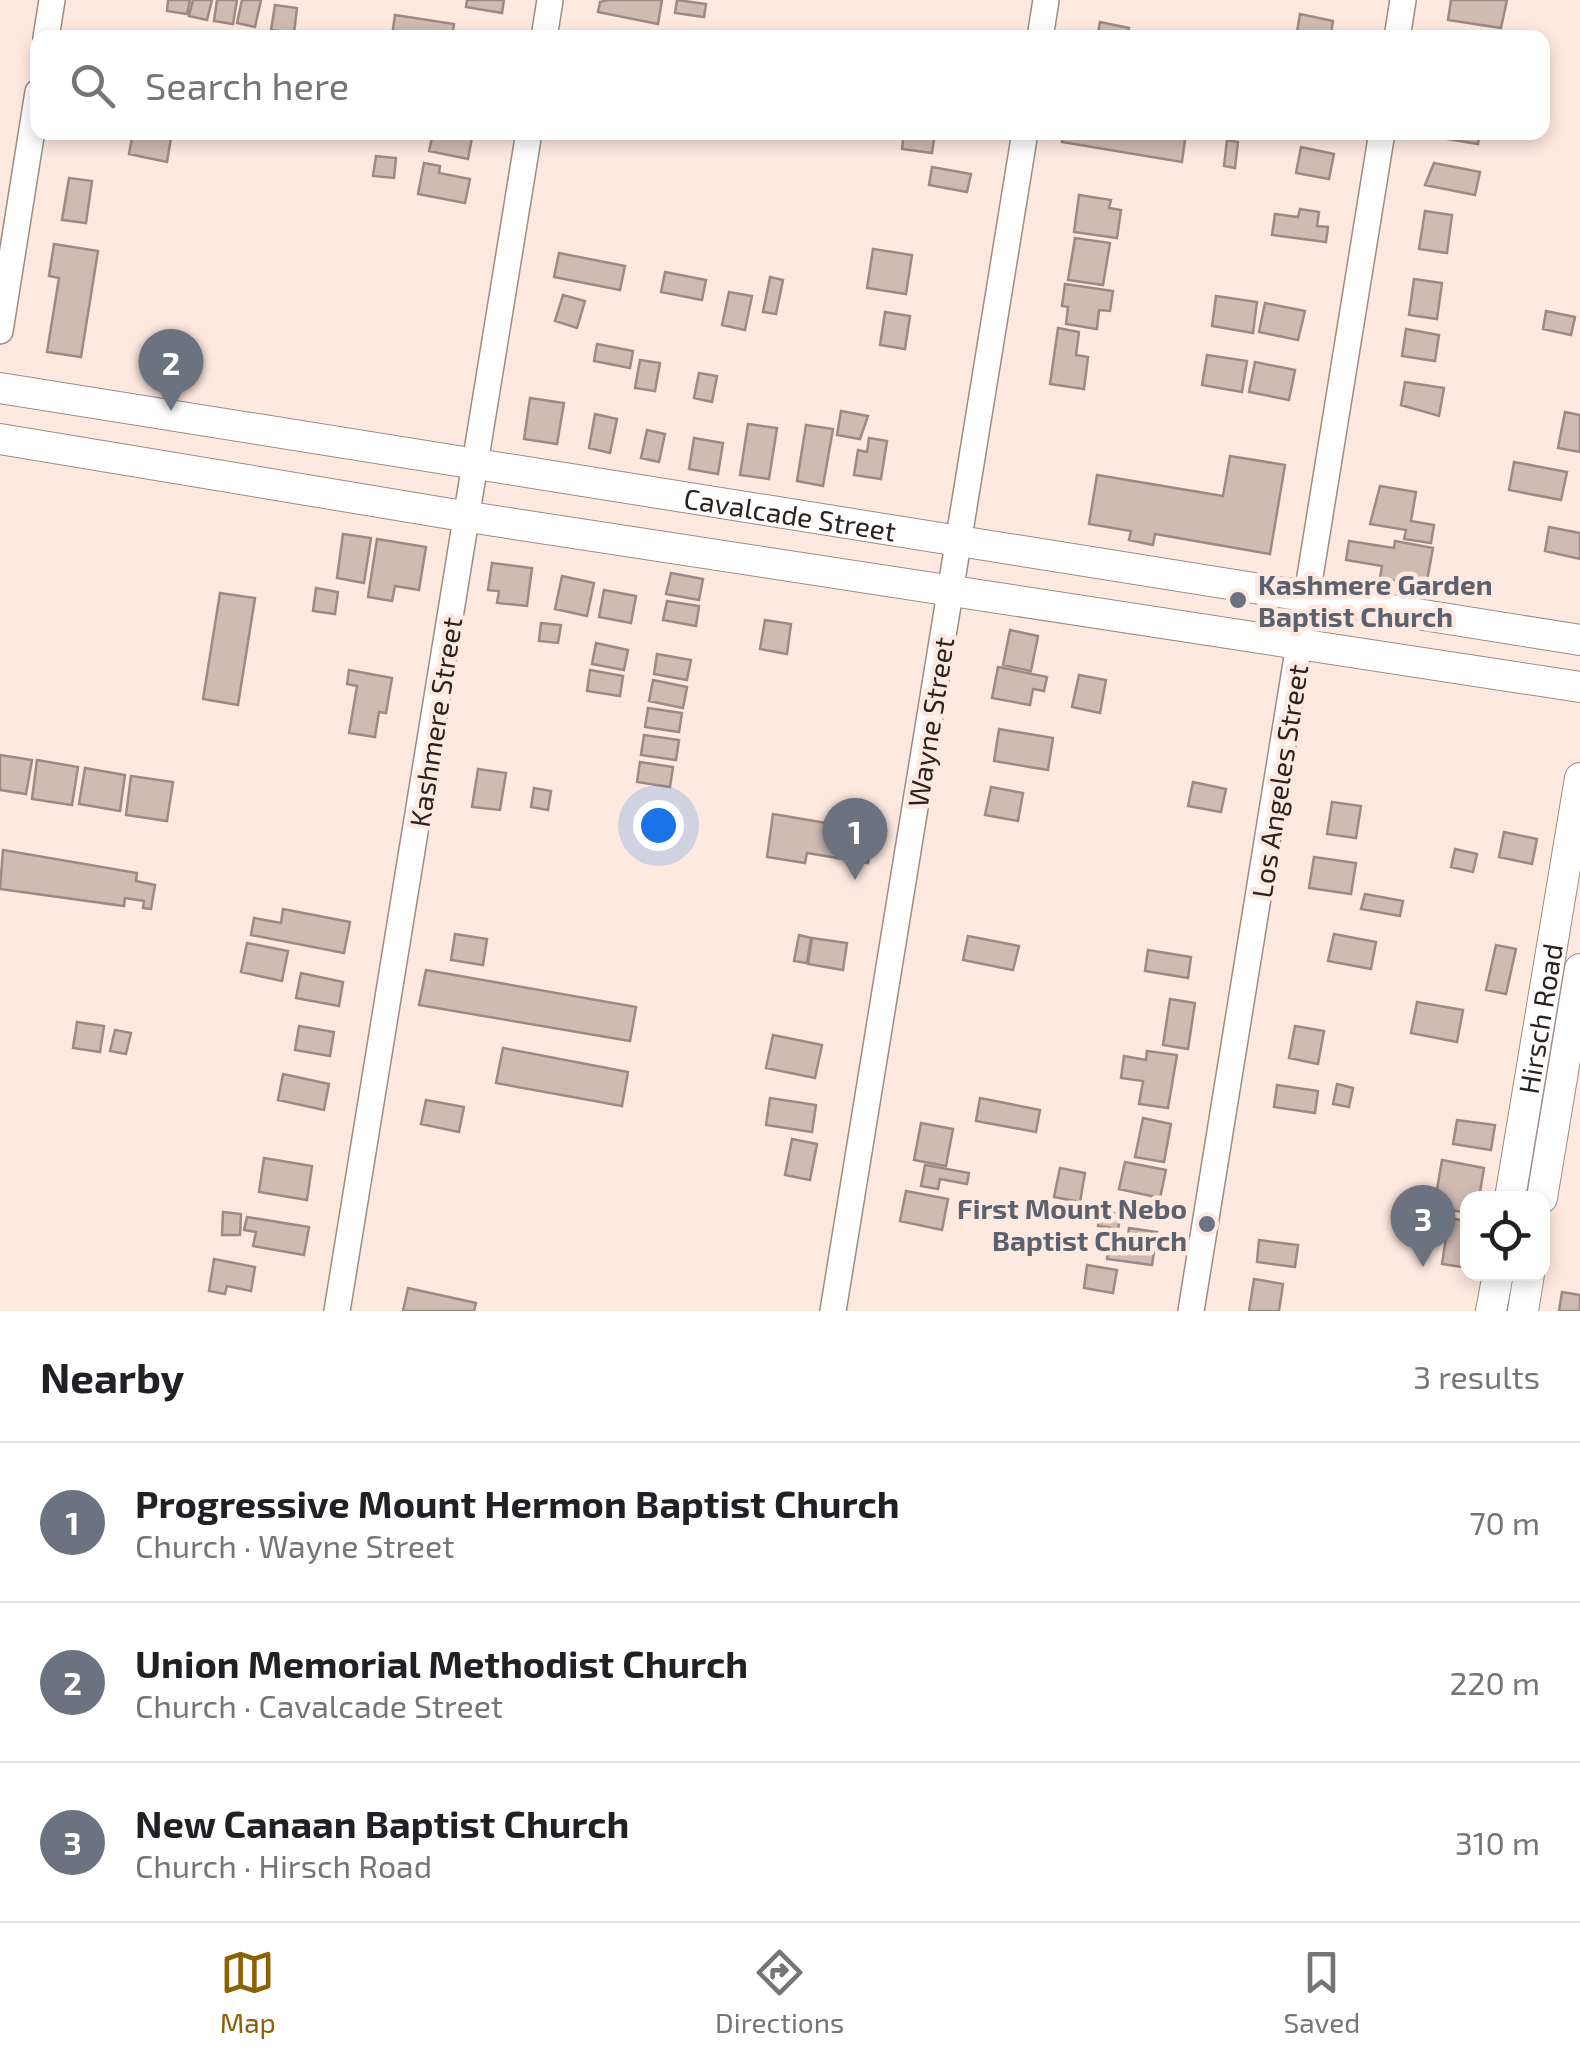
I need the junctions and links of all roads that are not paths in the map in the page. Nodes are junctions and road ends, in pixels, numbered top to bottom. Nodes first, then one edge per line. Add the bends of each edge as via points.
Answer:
1 (52, 0) edge
2 (550, 0) edge
3 (1046, 0) edge
4 (1403, 0) edge
5 (47, 30) edge
6 (545, 30) edge
7 (1041, 30) edge
8 (1398, 30) edge
9 (30, 140) edge
10 (529, 140) edge
11 (1024, 140) edge
12 (1381, 140) edge
13 (0, 332) edge
14 (0, 388) edge
15 (236, 426) junction
16 (0, 439) edge
17 (477, 464) junction
18 (227, 477) junction
19 (723, 502) junction
20 (468, 517) junction
21 (960, 540) junction
22 (716, 554) junction
23 (952, 590) junction
24 (1310, 598) junction
25 (1580, 640) edge
26 (1301, 647) junction
27 (1580, 687) edge
28 (1580, 778) edge
29 (1580, 969) edge
30 (1511, 1191) edge
31 (1543, 1191) edge
32 (1497, 1281) edge
33 (1528, 1281) edge
34 (337, 1311) edge
35 (833, 1311) edge
36 (1191, 1311) edge
37 (1492, 1311) edge
38 (1522, 1311) edge

1 - 5 street
2 - 6 street
3 - 7 street
4 - 8 street
9 - 13 street
10 - 17 street, Kashmere Street
11 - 21 street, Wayne Street
12 - 24 street, Los Angeles Street
14 - 15 main road, Cavalcade Street
15 - 17 main road, Cavalcade Street
15 - 18 main road
16 - 18 main road, Cavalcade Street
17 - 19 main road, Cavalcade Street
17 - 20 street, Kashmere Street
18 - 20 main road, Cavalcade Street
19 - 21 main road, Cavalcade Street
19 - 22 main road
20 - 22 main road, Cavalcade Street
20 - 34 street, Kashmere Street
21 - 23 street, Wayne Street
21 - 24 main road, Cavalcade Street
22 - 23 main road, Cavalcade Street
23 - 26 main road, Cavalcade Street
23 - 35 street, Wayne Street
24 - 25 main road, Cavalcade Street
24 - 26 street, Los Angeles Street
26 - 27 main road, Cavalcade Street
26 - 36 street, Los Angeles Street
28 - 30 main road, Hirsch Road
29 - 31 main road, Hirsch Road
32 - 37 main road
33 - 38 main road

